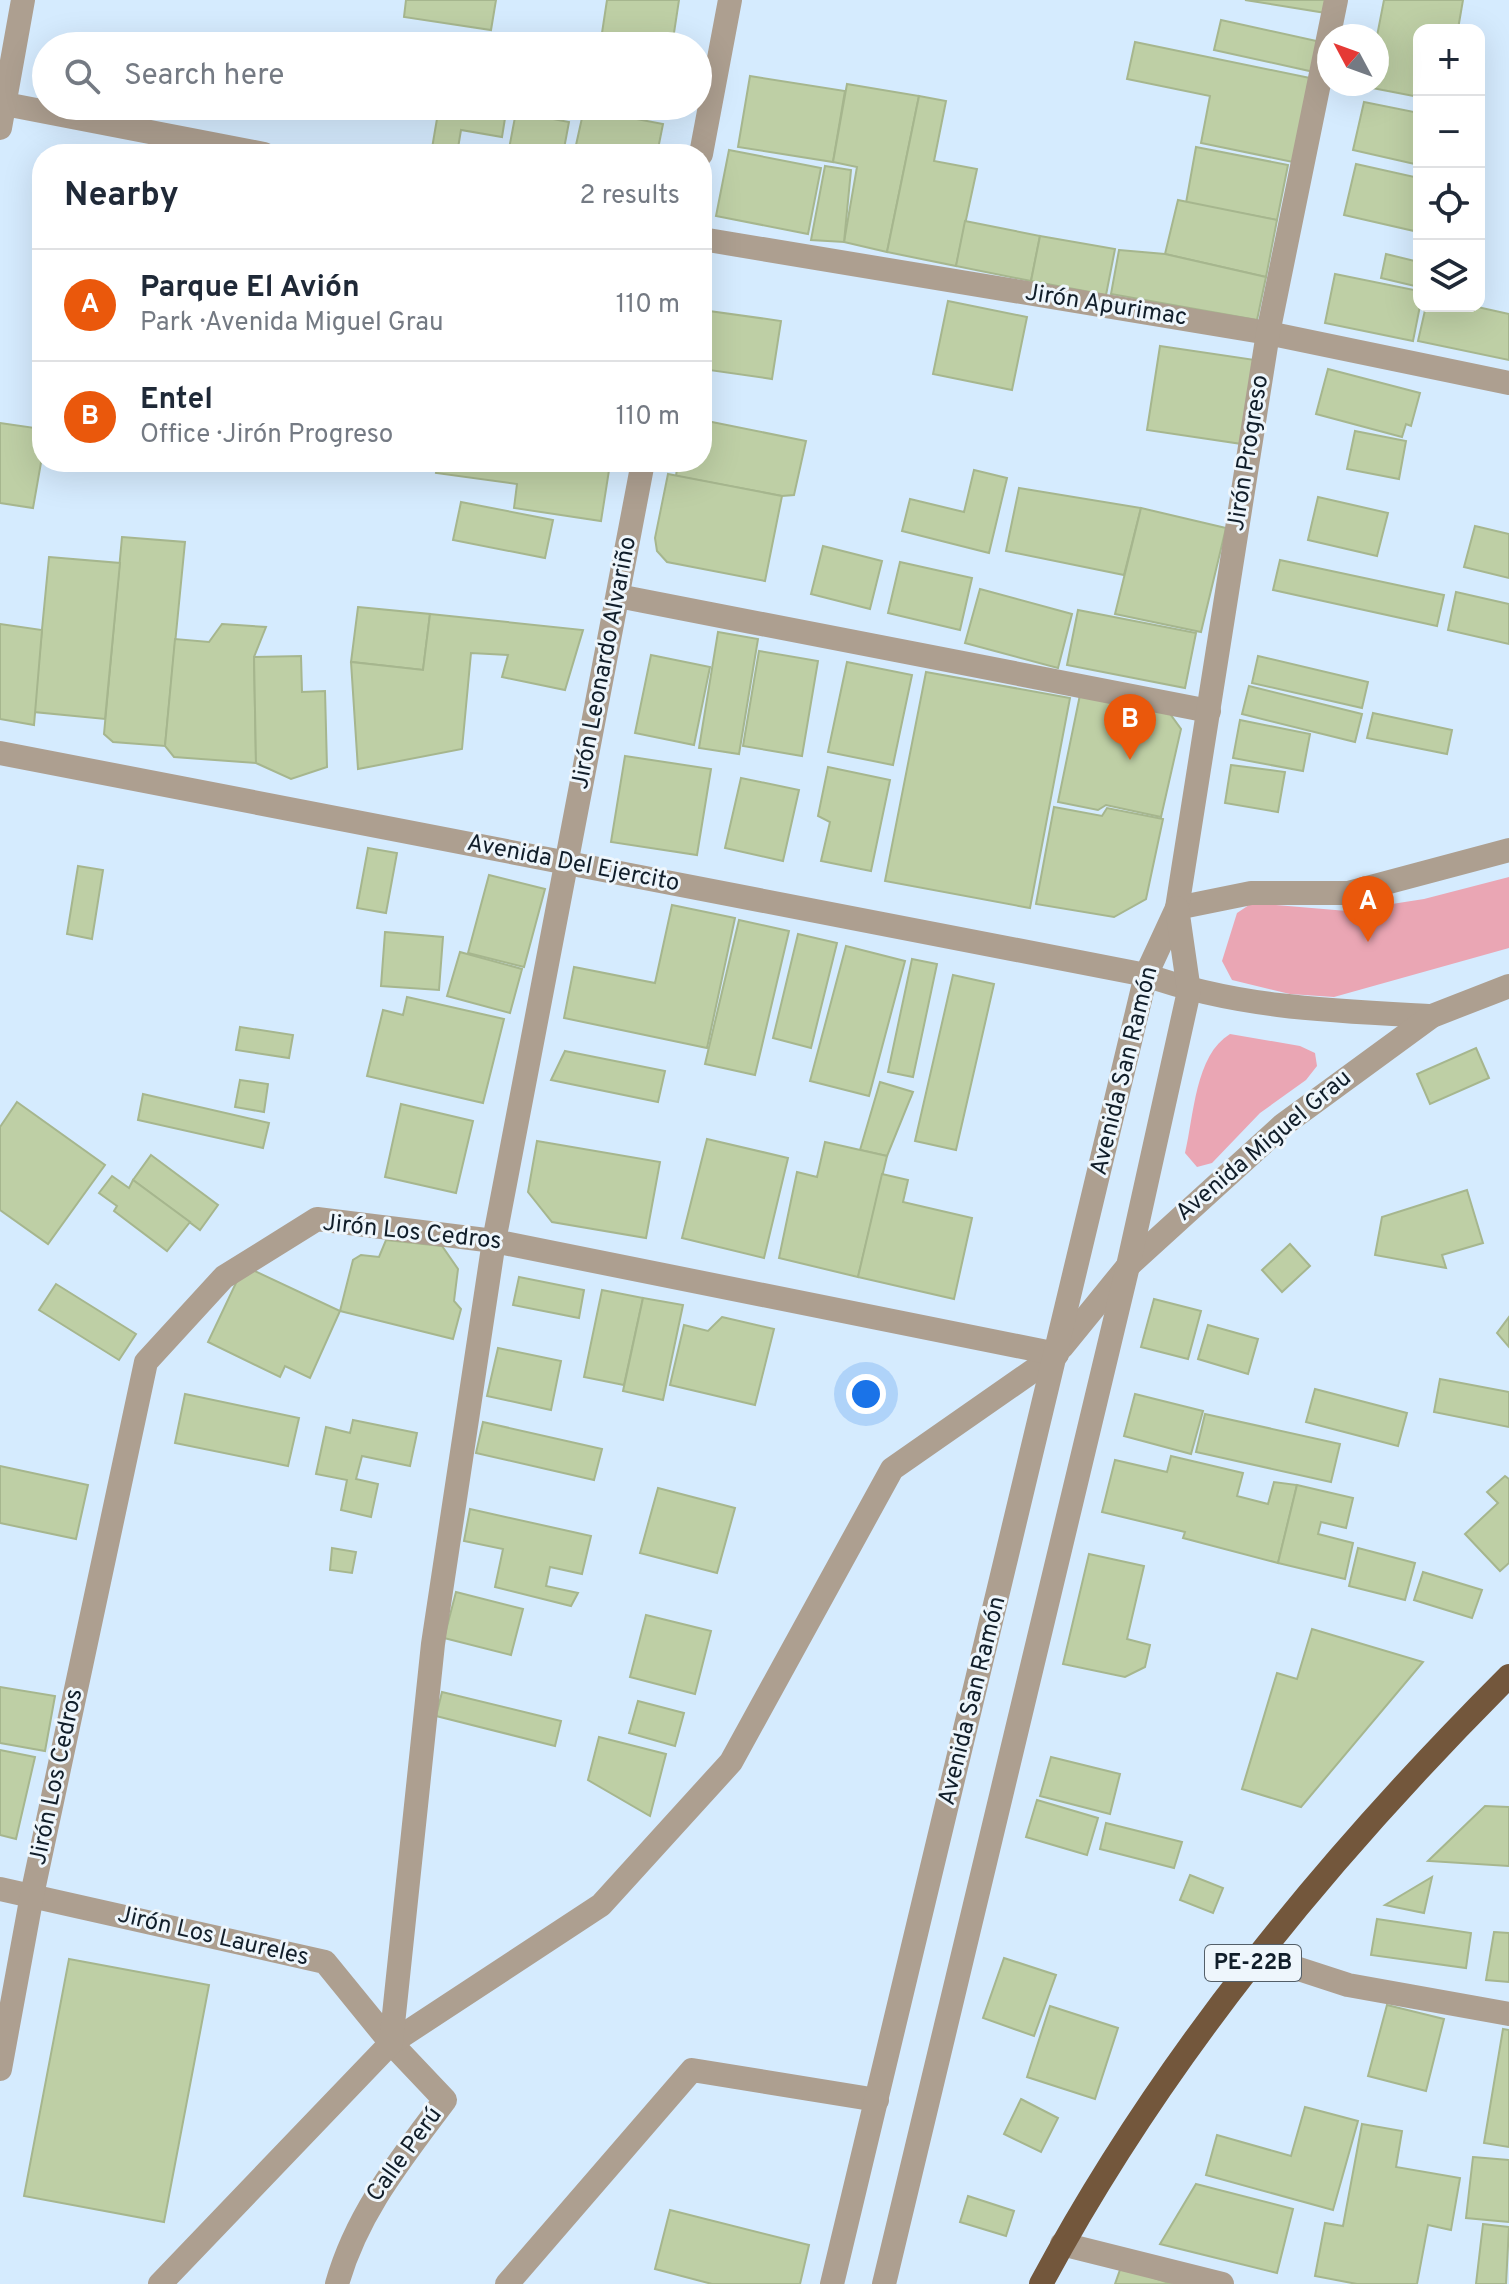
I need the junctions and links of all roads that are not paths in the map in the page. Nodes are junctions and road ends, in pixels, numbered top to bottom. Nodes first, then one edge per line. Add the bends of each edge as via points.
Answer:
1 (23, 0) edge
2 (730, 0) edge
3 (1336, 0) edge
4 (712, 96) edge
5 (2, 103) edge
6 (32, 109) edge
7 (89, 120) edge
8 (707, 120) edge
9 (0, 128) edge
10 (213, 144) edge
11 (703, 144) edge
12 (712, 241) edge
13 (1268, 333) junction
14 (1509, 383) edge
15 (641, 472) edge
16 (618, 596) junction
17 (1209, 711) junction
18 (0, 753) edge
19 (1509, 850) edge
20 (567, 863) junction
21 (1177, 908) junction
22 (1146, 975) junction
23 (1509, 986) edge
24 (1189, 991) junction
25 (1432, 1016) junction
26 (494, 1241) junction
27 (1128, 1266) junction
28 (1057, 1354) junction
29 (1509, 1676) edge
30 (0, 1889) edge
31 (32, 1895) junction
32 (1259, 1956) junction
33 (1509, 2014) edge
34 (391, 2043) junction
35 (0, 2069) edge
36 (877, 2100) junction
37 (1062, 2244) junction
38 (160, 2284) edge
39 (337, 2284) edge
40 (507, 2284) edge
41 (832, 2284) edge
42 (884, 2284) edge
43 (1041, 2284) edge
44 (1222, 2284) edge

1 - 5 street
2 - 4 street
3 - 13 street, Jirón Progreso
5 - 6 street
5 - 9 street
7 - 10 street
8 - 11 street
12 - 13 street, Jirón Apurimac
13 - 14 street, Jirón Apurimac
13 - 17 street, Jirón Progreso
15 - 16 street, Jirón Leonardo Alvariño
16 - 17 street
16 - 20 street, Jirón Leonardo Alvariño
17 - 21 street, Jirón Progreso
18 - 20 street, Avenida Del Ejercito
19 - 21 street via 1348,893 1251,893
20 - 22 street, Avenida Del Ejercito
20 - 26 street, Jirón Leonardo Alvariño
21 - 22 street, Avenida San Ramón
21 - 24 street, Avenida San Ramón
22 - 24 street, Avenida Del Ejercito
22 - 28 street, Avenida San Ramón
23 - 25 street, Avenida Miguel Grau
24 - 25 street, Avenida Del Ejercito via 1292,1009
24 - 27 street, Avenida San Ramón
25 - 27 street, Avenida Miguel Grau via 1283,1125
26 - 28 street, Jirón Los Cedros
26 - 31 street, Jirón Los Cedros via 317,1219 224,1277 146,1362
26 - 34 street, Jirón Leonardo Alvariño via 433,1644
27 - 28 street, Avenida Miguel Grau
27 - 42 street, Avenida San Ramón
28 - 34 street via 892,1469 731,1762 601,1905
28 - 36 street, Avenida San Ramón
29 - 32 highway, PE-22B via 1368,1825
30 - 31 street, Jirón Los Laureles
31 - 34 street, Jirón Los Laureles via 325,1962
31 - 35 street, Jirón Los Cedros
32 - 33 street via 1348,1985
32 - 37 highway, PE-22B via 1141,2115
34 - 38 street
34 - 39 street, Calle Perú via 445,2100 367,2207
36 - 40 street via 692,2070
36 - 41 street, Avenida San Ramón
37 - 43 highway, PE-22B
37 - 44 street

